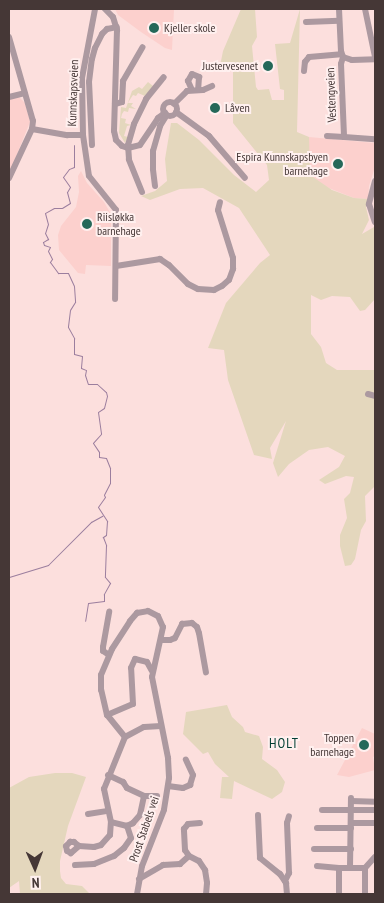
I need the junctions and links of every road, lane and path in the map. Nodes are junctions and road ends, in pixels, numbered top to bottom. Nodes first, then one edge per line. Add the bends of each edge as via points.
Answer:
1 (339, 9) edge
2 (365, 9) edge
3 (95, 11) edge
4 (107, 11) edge
5 (339, 20) junction
6 (306, 22) dead end
7 (117, 27) junction
8 (9, 37) edge
9 (143, 47) dead end
10 (342, 56) junction
11 (375, 58) edge
12 (304, 71) dead end
13 (164, 79) dead end
14 (212, 86) dead end
15 (25, 93) junction
16 (9, 97) edge
17 (114, 104) junction
18 (174, 104) junction
19 (176, 112) junction
20 (166, 114) junction
21 (32, 129) junction
22 (83, 135) junction
23 (327, 136) dead end
24 (344, 137) junction
25 (375, 139) edge
26 (92, 144) dead end
27 (128, 148) junction
28 (9, 178) edge
29 (245, 178) dead end
30 (375, 181) edge
31 (155, 186) dead end
32 (142, 192) dead end
33 (220, 202) dead end
34 (374, 218) edge
35 (116, 258) junction
36 (130, 263) junction
37 (116, 266) junction
38 (116, 299) dead end
39 (368, 394) dead end
40 (375, 396) edge
41 (110, 612) dead end
42 (161, 640) junction
43 (109, 655) junction
44 (152, 671) junction
45 (206, 672) dead end
46 (107, 715) junction
47 (161, 726) junction
48 (124, 737) junction
49 (186, 760) dead end
50 (108, 775) junction
51 (168, 786) junction
52 (144, 796) junction
53 (157, 796) dead end
54 (375, 802) edge
55 (322, 810) dead end
56 (351, 810) junction
57 (375, 810) edge
58 (108, 811) junction
59 (88, 814) dead end
60 (258, 815) dead end
61 (289, 816) dead end
62 (111, 822) junction
63 (375, 823) edge
64 (200, 824) dead end
65 (127, 826) junction
66 (351, 826) junction
67 (317, 828) dead end
68 (79, 846) dead end
69 (314, 849) dead end
70 (350, 849) junction
71 (189, 856) junction
72 (375, 857) edge
73 (75, 865) dead end
74 (317, 866) dead end
75 (339, 868) junction
76 (350, 868) junction
77 (365, 868) junction
78 (139, 879) junction
79 (285, 881) junction
80 (137, 894) edge
81 (206, 894) edge
82 (287, 894) edge
83 (339, 894) edge
84 (365, 894) edge

1 - 5 street, Vestengveien
2 - 11 street
3 - 4 street
3 - 22 street, Kunnskapsveien via 82,78
4 - 7 street
5 - 6 street
5 - 10 street, Vestengveien
7 - 17 street
7 - 26 street via 102,34 92,59 89,82
8 - 15 street
9 - 17 street via 123,81 122,102
10 - 11 street via 352,60
10 - 12 street, Vestengveien via 309,57
10 - 24 street, Vestengveien
13 - 27 street via 143,98
14 - 18 street via 183,93
15 - 16 street
15 - 21 street
17 - 27 street via 115,138
18 - 19 street
18 - 20 street via 165,104
19 - 20 street via 174,115
19 - 29 street via 209,136
20 - 27 street via 158,118 143,143
20 - 31 street via 153,151
21 - 22 street, Kunnskapsveien
21 - 28 street
22 - 35 street via 89,176 116,210
23 - 24 street, Vestengveien
24 - 25 street, Vestengveien
27 - 32 street
30 - 34 street via 369,204
33 - 36 street via 218,210 233,262 229,280 222,286 214,290 198,289 160,259
35 - 36 street
35 - 37 street
36 - 37 street
37 - 38 street
39 - 40 street
41 - 43 street, Prost Stabels vei via 102,647 103,652
42 - 43 street, Prost Stabels vei via 164,627 158,616 142,611 130,621
42 - 44 street, Prost Stabels vei
42 - 45 street via 174,638 182,624 192,622 199,633
43 - 46 street, Prost Stabels vei via 101,675
44 - 46 street via 147,662 135,659 131,668 133,704
44 - 47 street, Prost Stabels vei
46 - 48 street, Prost Stabels vei
47 - 48 street via 144,727
47 - 51 street, Prost Stabels vei via 168,758
48 - 50 street
49 - 51 street, Prost Stabels vei via 193,775 190,785 183,788
50 - 52 street
50 - 58 street via 104,789
51 - 78 street, Prost Stabels vei via 164,810
52 - 53 street
52 - 65 street via 140,815
54 - 56 street via 351,800
55 - 56 street
56 - 57 street
56 - 66 street
58 - 59 street
58 - 62 street
60 - 79 street via 260,858 277,870
61 - 79 street via 289,873
62 - 65 street
62 - 68 street via 110,835 101,845
63 - 66 street
64 - 71 street via 188,824 184,829
65 - 73 street via 131,838 114,856 94,864
66 - 67 street
66 - 70 street
69 - 70 street
70 - 76 street
71 - 78 street, Prost Stabels vei via 180,864 163,865
71 - 81 street via 199,861 205,870
72 - 77 street
74 - 75 street
75 - 76 street
75 - 83 street
76 - 77 street
77 - 84 street
78 - 80 street, Prost Stabels vei
79 - 82 street

